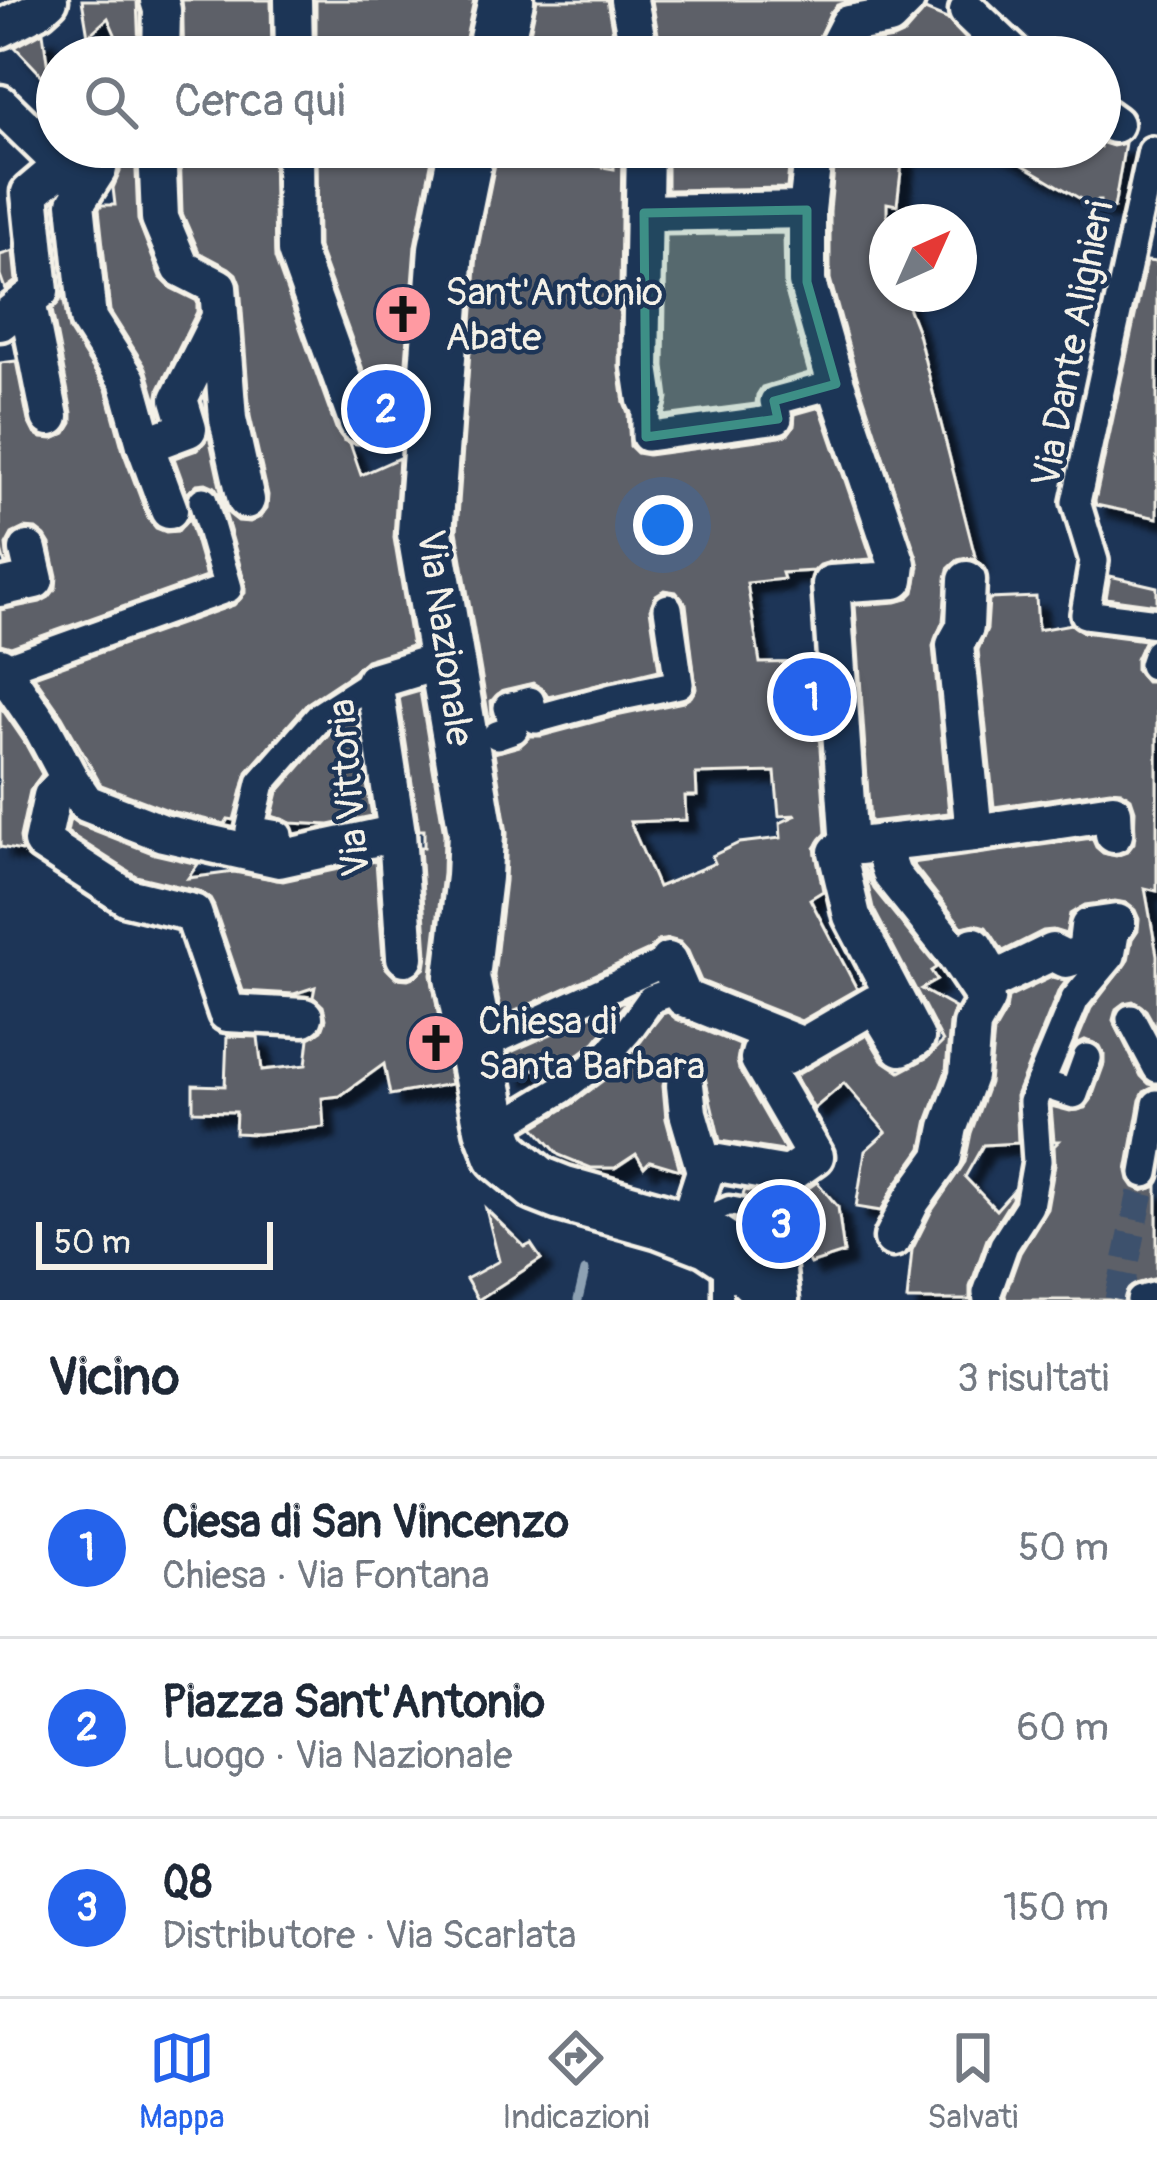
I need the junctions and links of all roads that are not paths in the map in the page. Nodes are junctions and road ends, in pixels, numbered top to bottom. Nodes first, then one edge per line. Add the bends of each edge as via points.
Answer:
1 (47, 0) edge
2 (159, 0) edge
3 (292, 0) edge
4 (506, 0) edge
5 (629, 0) edge
6 (907, 0) edge
7 (960, 4) edge
8 (0, 29) edge
9 (161, 36) edge
10 (293, 36) edge
11 (498, 36) edge
12 (636, 36) edge
13 (843, 36) edge
14 (994, 36) edge
15 (0, 104) edge
16 (1121, 130) edge
17 (36, 139) edge
18 (1153, 154) edge
19 (67, 168) edge
20 (98, 168) edge
21 (158, 168) edge
22 (296, 168) edge
23 (460, 168) edge
24 (645, 168) edge
25 (812, 168) edge
26 (75, 176) junction
27 (807, 210) junction
28 (644, 213) junction
29 (219, 301) junction
30 (14, 311) edge
31 (836, 384) junction
32 (646, 400) joint
33 (50, 416) dead end
34 (433, 427) junction
35 (145, 445) junction
36 (246, 500) dead end
37 (186, 506) joint
38 (28, 550) dead end
39 (967, 580) dead end
40 (1, 586) edge
41 (668, 608) dead end
42 (1157, 623) edge
43 (446, 659) junction
44 (1, 668) edge
45 (374, 681) junction
46 (478, 742) junction
47 (68, 778) junction
48 (397, 833) junction
49 (974, 833) junction
50 (1114, 834) dead end
51 (865, 845) junction
52 (279, 859) junction
53 (1117, 922) joint
54 (953, 951) junction
55 (405, 957) dead end
56 (674, 975) junction
57 (304, 1017) dead end
58 (1131, 1019) dead end
59 (502, 1037) dead end
60 (801, 1045) junction
61 (1087, 1058) dead end
62 (1157, 1068) edge
63 (1040, 1083) junction
64 (686, 1085) dead end
65 (1157, 1104) edge
66 (502, 1123) junction
67 (1145, 1173) tunnel mouth
68 (893, 1238) dead end
69 (740, 1248) edge
70 (1157, 1296) edge
71 (988, 1300) edge
72 (1141, 1300) edge

1 - 8 street
2 - 9 street
3 - 10 street
4 - 11 main road
5 - 12 street
6 - 13 street via 889,17 849,24
7 - 14 street
15 - 17 street
16 - 18 street
18 - 42 street, Via Dante Alighieri via 1076,502 1094,561 1085,614
19 - 26 street
20 - 26 street
21 - 29 street via 160,218 182,268
22 - 34 street via 296,251 358,424
23 - 34 main road, Via Nazionale
24 - 28 street
25 - 27 street
26 - 30 street via 30,193 40,291
26 - 35 street via 88,319 127,380
27 - 28 street
27 - 31 street via 807,282
28 - 32 street
29 - 35 street via 179,399 188,429
29 - 36 street via 228,419
30 - 33 street
31 - 32 street via 774,400 778,419 646,436
31 - 51 street via 896,564 895,580 831,584
34 - 43 main road, Via Nazionale via 425,533
35 - 37 street
37 - 44 street via 228,588
38 - 40 street via 35,580
39 - 49 street via 965,627 955,645
41 - 46 street via 679,684 536,718 530,701 508,706 514,729
43 - 45 street, Via Vittoria
43 - 46 main road, Via Nazionale
44 - 47 street
45 - 48 street, Via Vittoria
45 - 52 street via 321,715 261,783 250,830 278,835
46 - 66 main road, Via Nazionale via 463,976
47 - 52 street via 86,803 124,818
47 - 57 street via 52,796 42,842 128,897 193,913 226,1013
48 - 52 street
48 - 55 street, Via Vittoria
49 - 50 street via 1113,812
49 - 51 street
51 - 54 street
51 - 60 street via 837,852 852,916 916,1038 901,1047 874,1004
53 - 54 street via 1089,928 1086,952 1066,959 1052,952 994,980 975,946
53 - 63 street via 1111,956 1076,999
54 - 68 street via 986,1000 972,1025 968,1076 944,1157
56 - 59 street
56 - 60 street via 684,998
56 - 66 street via 607,1055
58 - 62 street
60 - 69 street via 786,1056 761,1052 759,1059 815,1156 788,1175 718,1163
61 - 63 street via 1073,1094
63 - 71 street via 1029,1206 1004,1245
64 - 69 street via 688,1113
65 - 67 street
66 - 69 main road via 502,1154 538,1184
70 - 72 street

